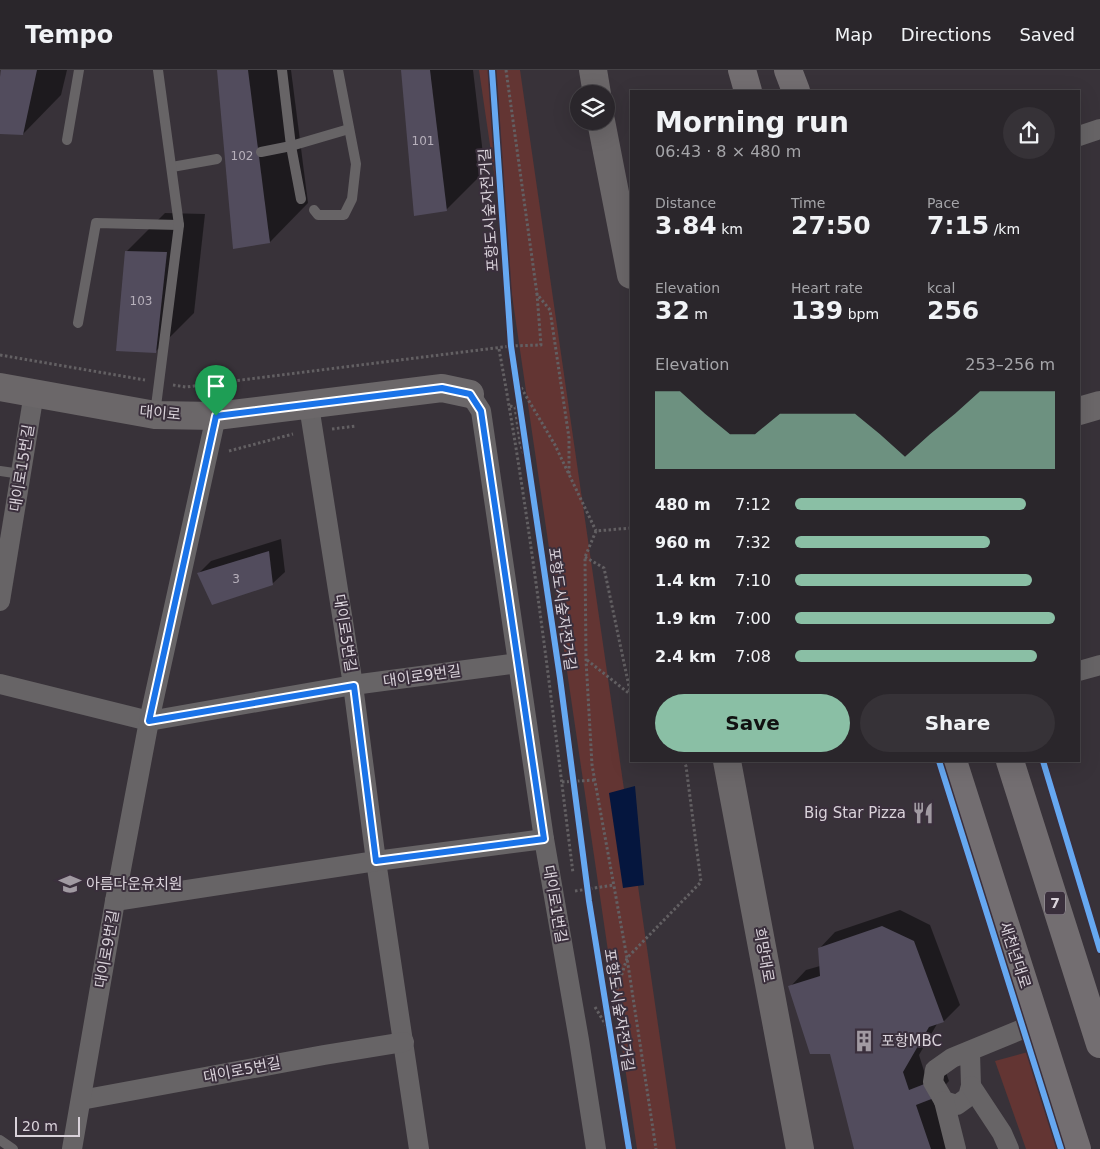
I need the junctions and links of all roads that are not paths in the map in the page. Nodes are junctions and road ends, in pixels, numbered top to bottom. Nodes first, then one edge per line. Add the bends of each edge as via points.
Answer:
1 (79, 70) edge
2 (158, 70) edge
3 (282, 70) edge
4 (338, 70) edge
5 (593, 70) edge
6 (742, 70) edge
7 (788, 70) edge
8 (596, 85) edge
9 (748, 90) edge
10 (796, 90) edge
11 (349, 129) junction
12 (1100, 129) edge
13 (603, 130) edge
14 (1080, 136) edge
15 (67, 140) dead end
16 (291, 146) junction
17 (261, 152) dead end
18 (217, 159) dead end
19 (172, 167) junction
20 (301, 199) dead end
21 (314, 210) dead end
22 (179, 225) junction
23 (630, 270) edge
24 (78, 323) dead end
25 (0, 388) edge
26 (34, 393) junction
27 (470, 394) joint
28 (1100, 405) edge
29 (308, 406) junction
30 (1080, 410) edge
31 (155, 415) junction
32 (216, 416) junction
33 (0, 471) edge
34 (21, 474) junction
35 (0, 601) edge
36 (518, 663) junction
37 (1100, 665) edge
38 (1080, 671) edge
39 (0, 684) edge
40 (354, 686) junction
41 (149, 721) junction
42 (727, 762) edge
43 (953, 762) edge
44 (1010, 762) edge
45 (544, 839) junction
46 (376, 861) junction
47 (115, 901) junction
48 (1036, 1023) junction
49 (404, 1042) junction
50 (1100, 1044) edge
51 (970, 1052) junction
52 (971, 1086) junction
53 (81, 1100) junction
54 (944, 1101) junction
55 (0, 1140) edge
56 (13, 1149) edge
57 (72, 1149) edge
58 (419, 1149) edge
59 (596, 1149) edge
60 (800, 1149) edge
61 (956, 1149) edge
62 (1009, 1149) edge
63 (1077, 1149) edge

1 - 15 lane
2 - 19 lane
3 - 16 lane
4 - 11 lane
5 - 8 street
6 - 9 main road
7 - 10 main road
11 - 16 lane
11 - 21 lane via 356,164 352,198 344,215 318,214
12 - 14 street
13 - 23 street
16 - 17 lane
16 - 20 lane
18 - 19 lane
19 - 22 lane
22 - 24 lane via 96,223
22 - 31 lane
25 - 26 street, 대이로
26 - 31 street, 대이로
26 - 34 street, 대이로15번길
27 - 29 street, 대이로 via 442,388
27 - 36 street, 대이로1번길 via 481,411
28 - 30 street
29 - 32 street, 대이로
29 - 40 street, 대이로5번길
31 - 32 street, 대이로
32 - 41 street, 대이로9번길
33 - 34 lane
34 - 35 street, 대이로15번길
36 - 40 street, 대이로9번길
36 - 45 street, 대이로1번길
37 - 38 street
39 - 41 street
40 - 41 street, 대이로9번길
40 - 46 street, 대이로5번길
41 - 47 street, 대이로9번길
42 - 60 street, 희망대로
43 - 48 main road, 새천년대로
44 - 50 main road, 7
45 - 46 street
45 - 59 street, 대이로1번길
46 - 47 street
46 - 49 street, 대이로5번길
47 - 53 street, 대이로9번길
48 - 51 street
48 - 63 main road, 새천년대로
49 - 53 street, 대이로5번길
49 - 58 street, 대이로5번길
51 - 52 street
51 - 54 street via 952,1058 936,1070 933,1082
52 - 54 street via 968,1097 957,1105
52 - 62 street
53 - 57 street, 대이로9번길
54 - 61 street
55 - 56 lane

